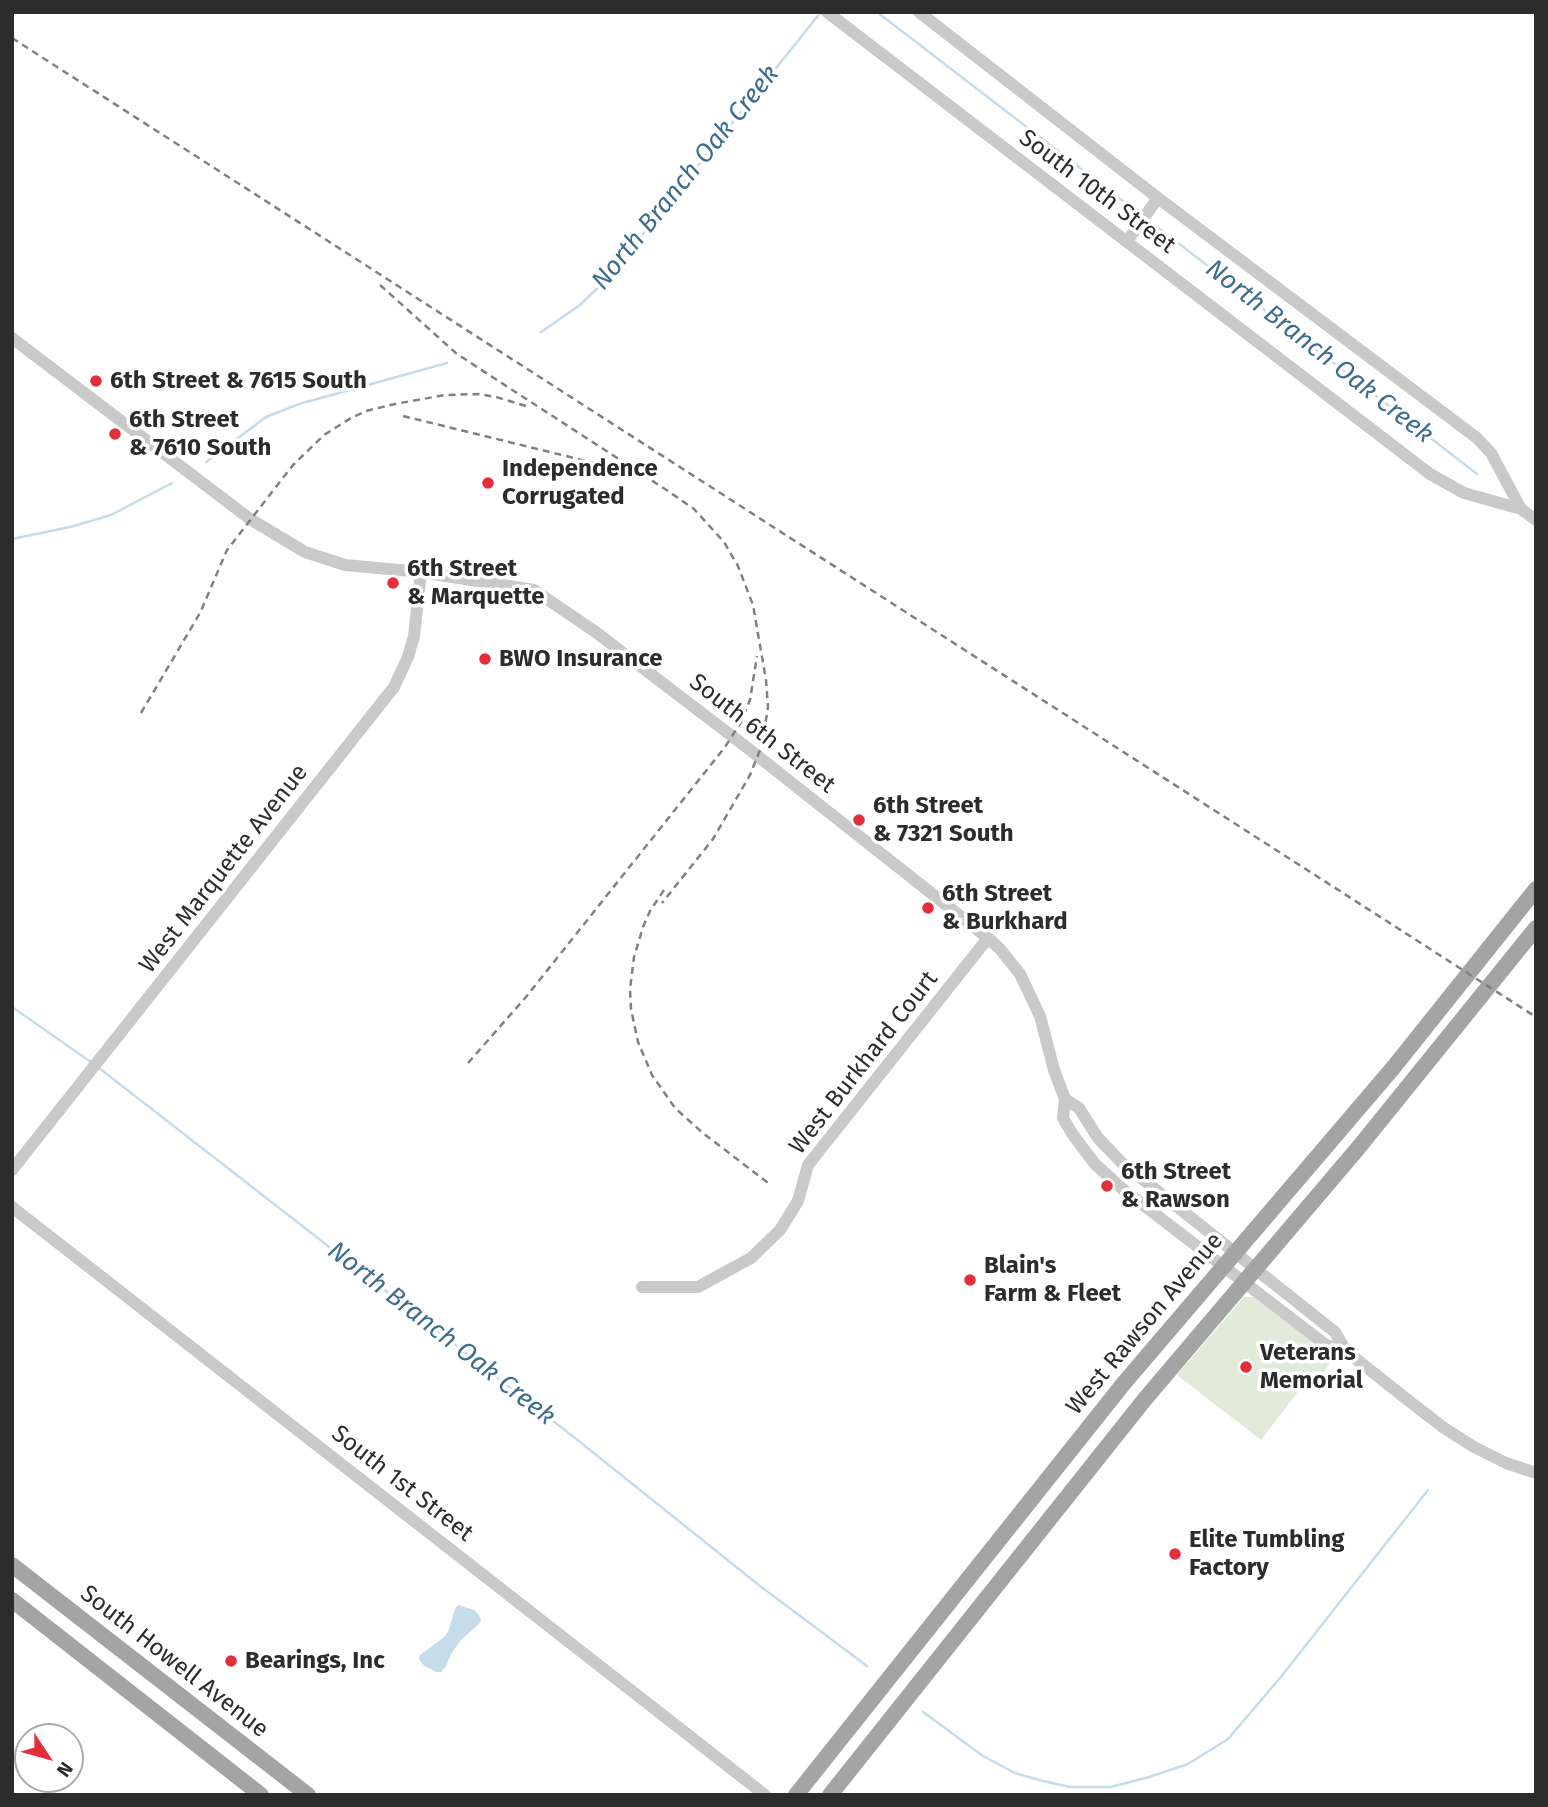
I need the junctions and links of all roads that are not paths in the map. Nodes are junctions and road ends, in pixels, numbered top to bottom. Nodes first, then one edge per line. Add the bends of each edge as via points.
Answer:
1 (827, 12) edge
2 (919, 12) edge
3 (1158, 198) junction
4 (1127, 241) junction
5 (12, 338) edge
6 (1521, 509) junction
7 (1536, 520) edge
8 (421, 572) junction
9 (1536, 889) edge
10 (1536, 928) edge
11 (988, 938) junction
12 (1065, 1099) junction
13 (12, 1170) edge
14 (12, 1208) edge
15 (1234, 1252) junction
16 (1223, 1266) junction
17 (1255, 1269) junction
18 (1244, 1283) junction
19 (642, 1287) dead end
20 (1346, 1351) junction
21 (1536, 1473) edge
22 (981, 1563) junction
23 (12, 1565) edge
24 (1001, 1580) junction
25 (12, 1600) edge
26 (185, 1700) junction
27 (169, 1722) junction
28 (261, 1795) edge
29 (307, 1795) edge
30 (765, 1795) edge
31 (796, 1795) edge
32 (830, 1795) edge

1 - 4 street, South 10th Street
2 - 3 street, South 10th Street
3 - 4 street
3 - 6 street, South 10th Street via 1478,438
4 - 6 street, South 10th Street via 1430,474 1464,493
5 - 8 street, South 6th Street via 250,519 305,552 345,565
6 - 7 street, South 10th Street
8 - 11 street, South 6th Street via 534,590 695,708
8 - 13 street, West Marquette Avenue via 414,636 394,687
9 - 15 main road, West Rawson Avenue via 1393,1068
10 - 17 main road, West Rawson Avenue
11 - 12 street, South 6th Street via 1028,988
11 - 19 street, West Burkhard Court via 808,1165 798,1201 780,1230 751,1258 698,1286
12 - 15 street, South 6th Street via 1079,1108 1121,1162
12 - 16 street, South 6th Street via 1063,1118 1095,1164
14 - 30 street, South 1st Street
15 - 16 main road, West Rawson Avenue
15 - 17 street, South 6th Street
16 - 18 street, South 6th Street
16 - 22 main road, West Rawson Avenue
17 - 18 main road, West Rawson Avenue
17 - 20 street, South 6th Street via 1335,1332
18 - 20 street, South 6th Street via 1325,1345
18 - 24 main road, West Rawson Avenue
20 - 21 street, South 6th Street via 1444,1428 1506,1463
22 - 24 main road
22 - 31 main road, West Rawson Avenue
23 - 26 main road, South Howell Avenue
24 - 32 main road, West Rawson Avenue
25 - 27 main road, South Howell Avenue
26 - 27 main road
26 - 29 main road, South Howell Avenue
27 - 28 main road, South Howell Avenue

